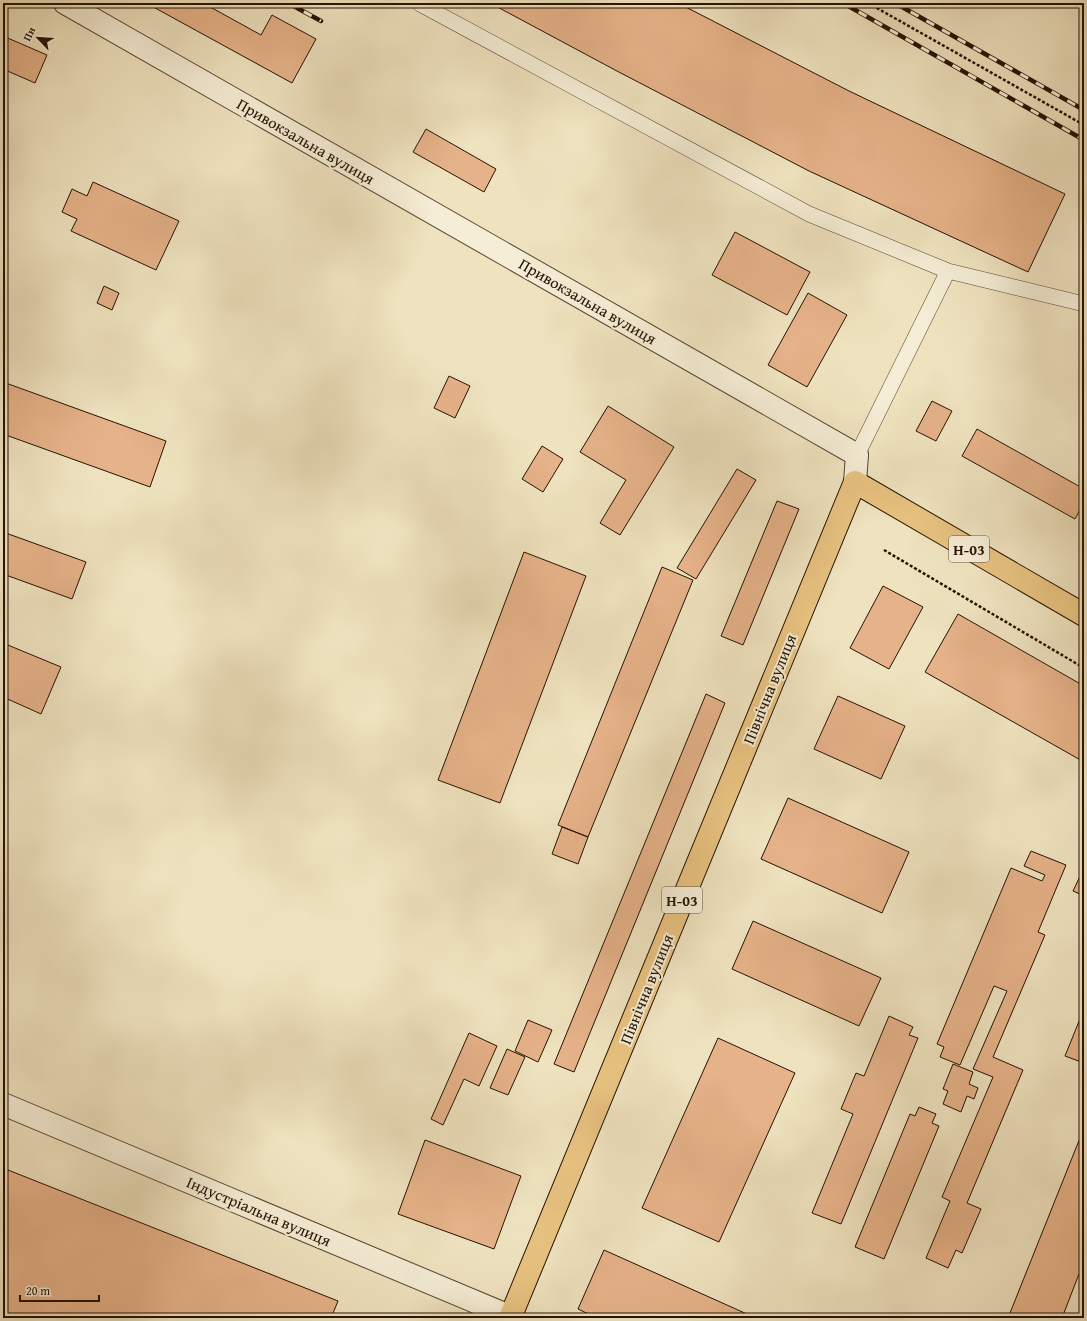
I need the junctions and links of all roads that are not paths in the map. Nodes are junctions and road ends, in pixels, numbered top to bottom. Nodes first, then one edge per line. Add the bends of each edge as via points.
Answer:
1 (65, 3) edge
2 (420, 4) dead end
3 (948, 271) junction
4 (1084, 304) edge
5 (857, 454) junction
6 (855, 482) junction
7 (1084, 615) edge
8 (3, 1104) edge
9 (512, 1318) edge

1 - 5 street, Привокзальна вулиця
2 - 3 lane via 809,214
3 - 4 lane
3 - 5 lane
5 - 6 street
6 - 7 main road, Н-03
6 - 9 main road, Північна вулиця / Н-03
8 - 9 street, Індустріальна вулиця

